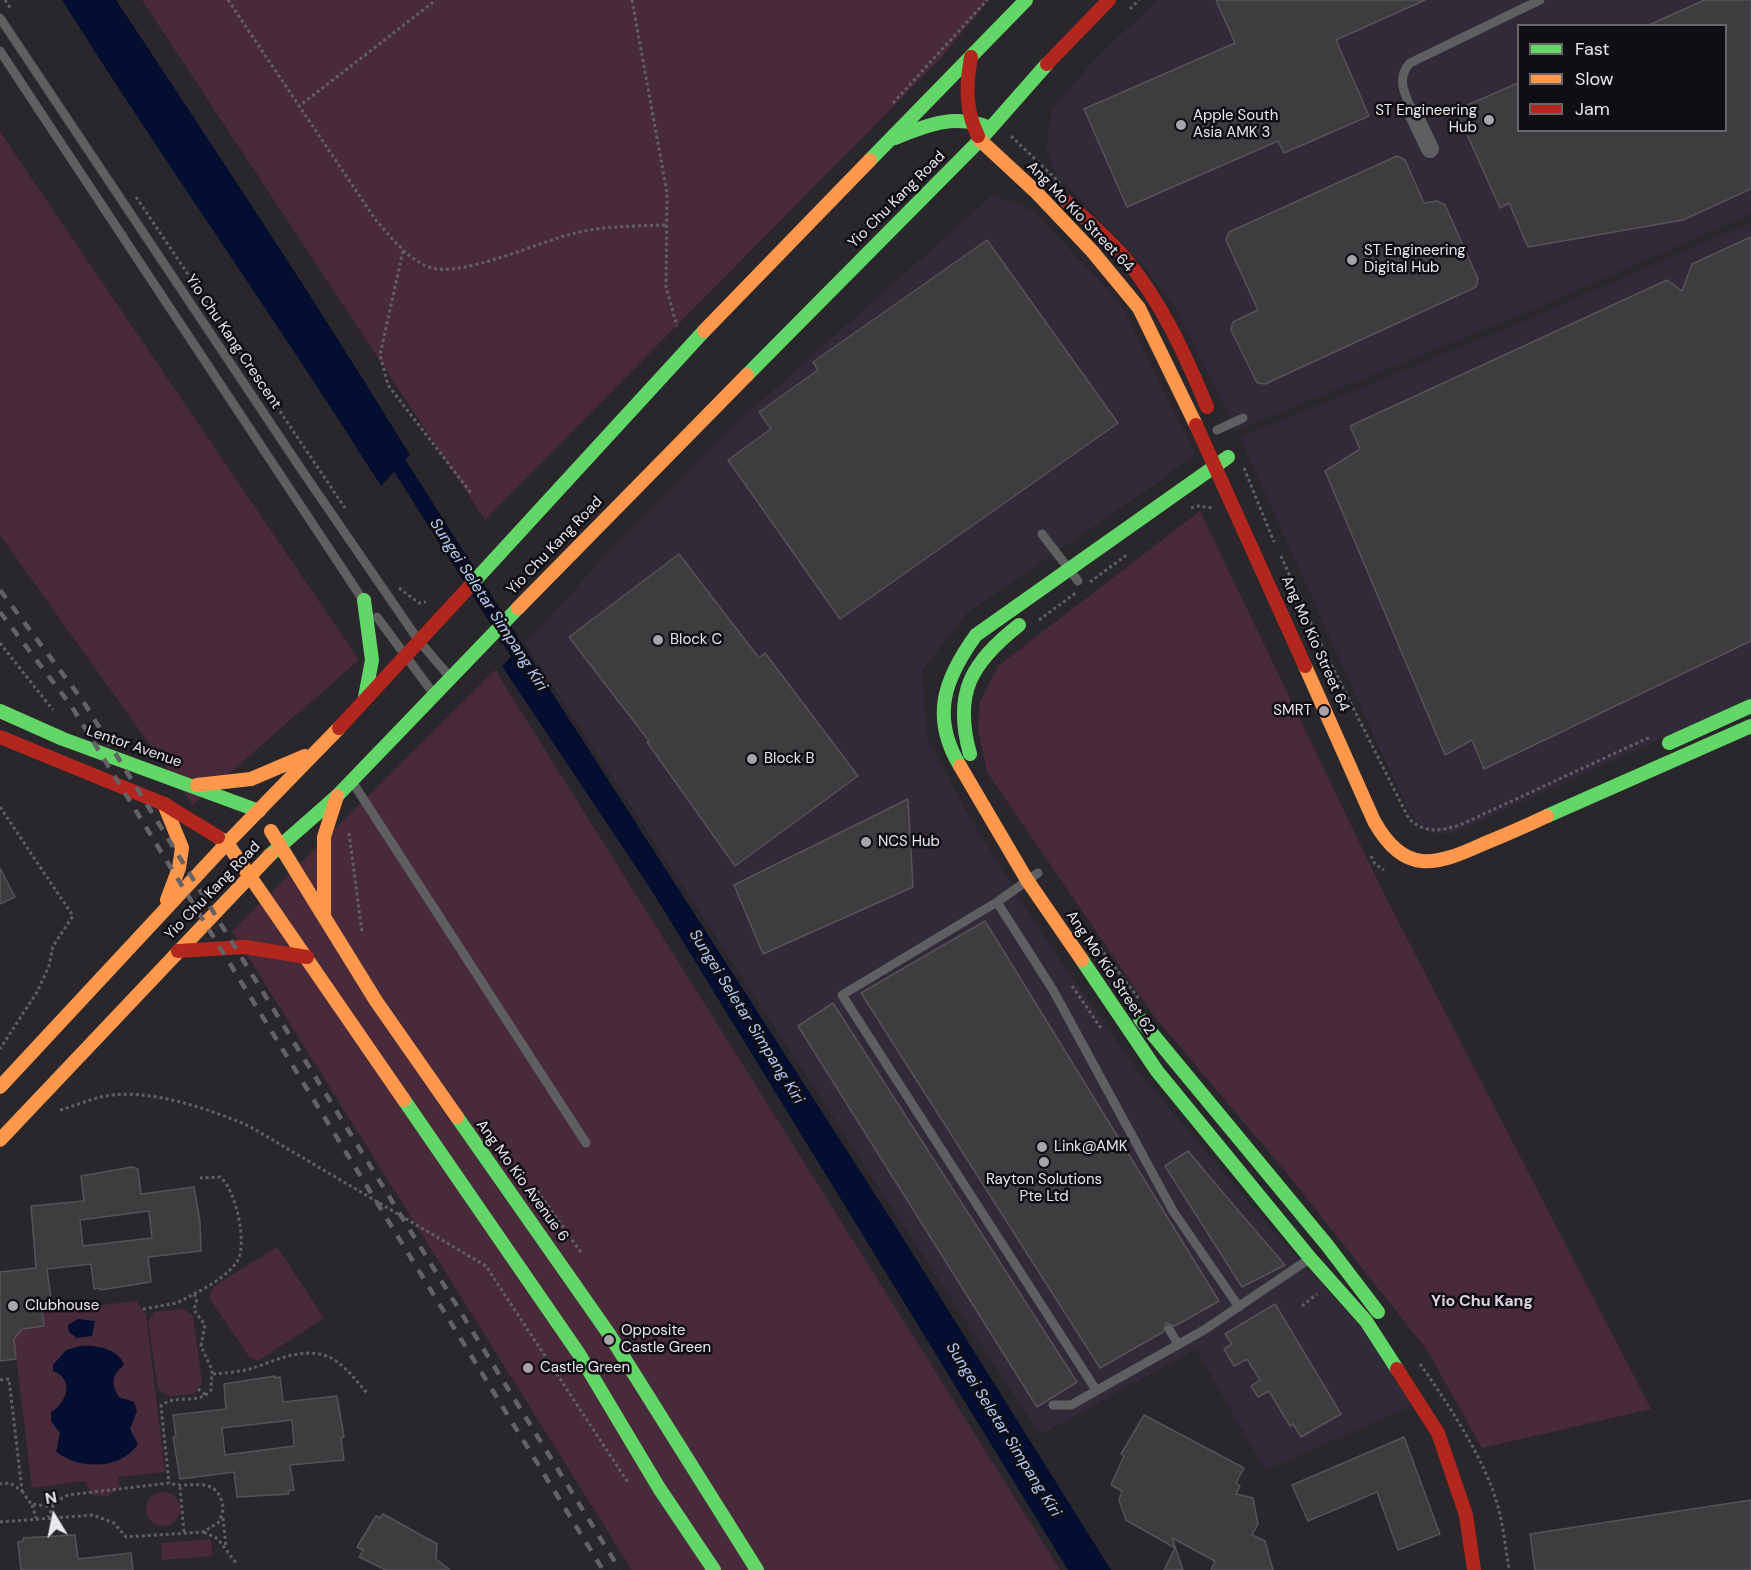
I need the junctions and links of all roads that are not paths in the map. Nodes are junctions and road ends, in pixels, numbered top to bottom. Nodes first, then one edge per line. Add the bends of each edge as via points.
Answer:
1 (1026, 0) edge
2 (1109, 0) edge
3 (1540, 0) edge
4 (0, 18) edge
5 (0, 51) edge
6 (971, 57) junction
7 (1413, 113) joint
8 (970, 120) junction
9 (999, 132) junction
10 (980, 140) junction
11 (885, 142) junction
12 (1430, 149) dead end
13 (1030, 166) dead end
14 (1104, 237) junction
15 (1092, 251) junction
16 (1154, 299) junction
17 (1139, 308) junction
18 (1243, 418) dead end
19 (1226, 446) junction
20 (1215, 464) junction
21 (1228, 474) junction
22 (1042, 534) dead end
23 (1105, 561) dead end
24 (1068, 569) junction
25 (1078, 581) dead end
26 (364, 600) junction
27 (1033, 620) road end
28 (419, 641) junction
29 (405, 656) junction
30 (450, 678) junction
31 (434, 694) junction
32 (365, 697) junction
33 (1751, 706) edge
34 (0, 711) edge
35 (1751, 726) edge
36 (0, 737) edge
37 (1656, 742) road end
38 (317, 751) junction
39 (964, 759) junction
40 (352, 781) junction
41 (195, 785) junction
42 (337, 796) junction
43 (1551, 798) dead end
44 (164, 804) junction
45 (259, 812) junction
46 (1395, 827) dead end
47 (227, 843) junction
48 (280, 845) junction
49 (251, 876) junction
50 (1032, 876) junction
51 (997, 902) junction
52 (163, 912) junction
53 (325, 918) junction
54 (178, 951) junction
55 (307, 957) junction
56 (0, 1087) edge
57 (0, 1140) edge
58 (585, 1143) dead end
59 (1327, 1245) junction
60 (1310, 1258) junction
61 (1239, 1307) junction
62 (1388, 1326) dead end
63 (1169, 1329) dead end
64 (1179, 1344) junction
65 (1096, 1390) junction
66 (1053, 1405) dead end
67 (1446, 1419) dead end
68 (1455, 1437) dead end
69 (714, 1570) edge
70 (757, 1570) edge
71 (1474, 1570) edge

1 - 6 main road, Yio Chu Kang Road
2 - 9 main road, Yio Chu Kang Road
3 - 7 lane via 1410,63 1401,78
4 - 28 lane, Yio Chu Kang Crescent
5 - 26 lane
6 - 8 main road via 966,95
6 - 11 main road, Yio Chu Kang Road
7 - 12 street
8 - 9 main road
8 - 10 main road
8 - 11 main road via 936,123
9 - 10 main road, Yio Chu Kang Road
10 - 15 main road, Ang Mo Kio Street 64
10 - 30 main road, Yio Chu Kang Road
11 - 28 main road, Yio Chu Kang Road via 690,345
13 - 14 main road, Ang Mo Kio Street 64
14 - 15 lane
14 - 16 main road, Ang Mo Kio Street 64
15 - 17 main road, Ang Mo Kio Street 64
16 - 17 lane
16 - 19 main road, Ang Mo Kio Street 64
17 - 20 main road, Ang Mo Kio Street 64
18 - 19 lane
19 - 20 main road, Ang Mo Kio Street 62
19 - 21 main road, Ang Mo Kio Street 64
20 - 21 main road, Ang Mo Kio Street 64
20 - 24 main road, Ang Mo Kio Street 62
21 - 23 main road
21 - 35 main road, Ang Mo Kio Street 64 via 1374,821 1395,854 1417,861 1446,861
22 - 24 lane
24 - 25 lane
24 - 39 main road, Ang Mo Kio Street 62 via 976,635 955,664 943,696 943,720 946,736
26 - 29 lane
26 - 32 main road via 373,655 373,673
27 - 39 main road, Ang Mo Kio Street 62 via 992,644 972,674 962,704
28 - 29 main road, Yio Chu Kang Road
28 - 30 lane, Yio Chu Kang Crescent
29 - 31 lane
29 - 32 main road, Yio Chu Kang Road
30 - 31 main road, Yio Chu Kang Road
31 - 40 main road, Yio Chu Kang Road
32 - 38 main road, Yio Chu Kang Road
33 - 37 main road
34 - 41 main road, Lentor Avenue via 86,748
36 - 44 main road
38 - 41 main road via 251,779
38 - 45 main road, Yio Chu Kang Road
39 - 50 main road, Ang Mo Kio Street 62
40 - 42 main road, Yio Chu Kang Road
40 - 58 lane
41 - 45 main road, Lentor Avenue
42 - 48 main road, Yio Chu Kang Road
42 - 53 main road via 324,837
43 - 46 main road via 1438,848 1409,843
44 - 47 main road
44 - 52 main road via 182,848
45 - 47 main road, Yio Chu Kang Road
45 - 48 main road, Ang Mo Kio Avenue 6
47 - 49 main road
47 - 52 main road, Yio Chu Kang Road
48 - 49 main road, Yio Chu Kang Road
48 - 53 main road, Ang Mo Kio Avenue 6
49 - 54 main road, Yio Chu Kang Road
49 - 55 main road
50 - 51 lane
50 - 59 main road, Ang Mo Kio Street 62 via 1139,1018
50 - 60 main road, Ang Mo Kio Street 62 via 1158,1071
51 - 61 lane via 1053,990 1173,1211
51 - 65 lane via 942,941 842,995
52 - 56 main road, Yio Chu Kang Road
53 - 70 main road, Ang Mo Kio Avenue 6 via 376,1001 609,1334
54 - 55 main road via 245,947
54 - 57 main road, Yio Chu Kang Road
55 - 69 main road via 579,1354 659,1488
59 - 60 lane
59 - 62 main road, Ang Mo Kio Street 62
60 - 61 lane
60 - 71 main road, Ang Mo Kio Street 62 via 1366,1321 1438,1433 1463,1494
61 - 64 lane
63 - 64 lane
64 - 65 lane
65 - 66 lane via 1071,1404
67 - 68 main road

